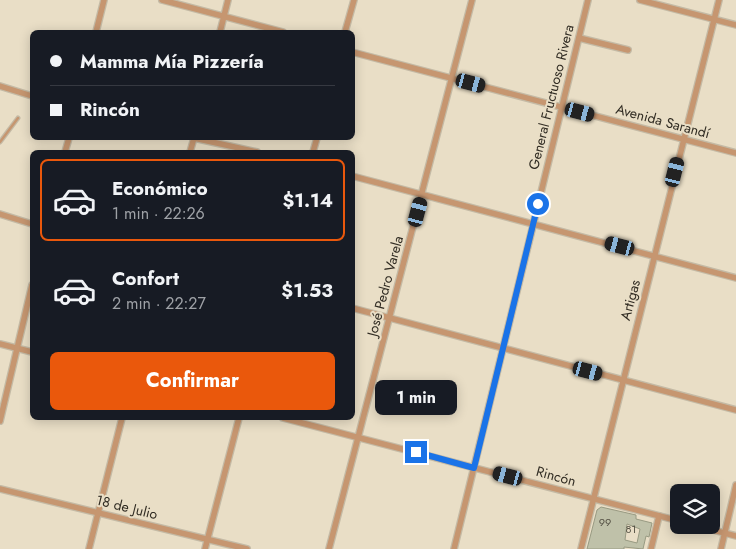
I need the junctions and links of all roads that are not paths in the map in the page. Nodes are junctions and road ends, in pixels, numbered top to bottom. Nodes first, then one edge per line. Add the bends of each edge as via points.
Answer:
1 (104, 0) edge
2 (162, 0) edge
3 (228, 0) edge
4 (354, 0) edge
5 (472, 0) edge
6 (588, 0) edge
7 (640, 0) edge
8 (718, 0) edge
9 (224, 16) junction
10 (714, 19) junction
11 (736, 25) edge
12 (96, 30) edge
13 (220, 30) edge
14 (275, 30) edge
15 (346, 30) edge
16 (579, 38) junction
17 (628, 50) dead end
18 (355, 53) edge
19 (453, 78) junction
20 (0, 86) edge
21 (30, 95) edge
22 (562, 107) junction
23 (18, 118) dead end
24 (684, 139) junction
25 (203, 140) edge
26 (0, 142) edge
27 (248, 150) edge
28 (736, 153) edge
29 (355, 177) edge
30 (423, 194) junction
31 (0, 214) edge
32 (30, 223) edge
33 (533, 223) junction
34 (654, 255) junction
35 (736, 278) edge
36 (30, 294) edge
37 (355, 309) edge
38 (390, 318) junction
39 (0, 344) edge
40 (18, 348) junction
41 (503, 348) junction
42 (30, 351) edge
43 (622, 380) junction
44 (736, 410) edge
45 (122, 420) edge
46 (238, 420) edge
47 (291, 420) edge
48 (0, 421) edge
49 (359, 438) junction
50 (474, 468) junction
51 (736, 485) edge
52 (0, 489) edge
53 (593, 499) junction
54 (99, 513) junction
55 (659, 516) junction
56 (670, 519) edge
57 (720, 532) edge
58 (725, 533) junction
59 (736, 536) edge
60 (207, 539) junction
61 (90, 549) edge
62 (204, 549) edge
63 (248, 549) edge
64 (328, 549) edge
65 (454, 549) edge
66 (581, 549) edge
67 (651, 549) edge
68 (721, 549) edge

1 - 12 street
2 - 9 street
3 - 9 street
4 - 15 street
5 - 19 street, José Pedro Varela
6 - 16 street, General Fructuoso Rivera
7 - 10 street
8 - 10 street, Artigas
9 - 13 street
9 - 14 street
10 - 11 street
10 - 24 street, Artigas
16 - 17 street
16 - 22 street, General Fructuoso Rivera
18 - 19 street, Avenida Sarandí
19 - 22 street, Avenida Sarandí
19 - 30 street, José Pedro Varela
20 - 21 street
22 - 24 street, Avenida Sarandí
22 - 33 street, General Fructuoso Rivera
23 - 26 lane
24 - 28 street, Avenida Sarandí
24 - 34 street, Artigas
25 - 27 street
29 - 30 street
30 - 33 street
30 - 38 street, José Pedro Varela
31 - 32 street
33 - 34 street
33 - 41 street, General Fructuoso Rivera
34 - 35 street
34 - 43 street, Artigas
36 - 40 street
37 - 38 street
38 - 41 street
38 - 49 street, José Pedro Varela
39 - 40 street
40 - 42 street
40 - 48 street
41 - 43 street
41 - 50 street, General Fructuoso Rivera
43 - 44 street
43 - 53 street, Artigas
45 - 54 street
46 - 60 street
47 - 49 street, Rincón
49 - 50 street, Rincón
49 - 64 street, José Pedro Varela
50 - 53 street, Rincón
50 - 65 street, General Fructuoso Rivera
51 - 58 street
52 - 54 street, 18 de Julio
53 - 55 street, Rincón
53 - 66 street, Artigas
54 - 60 street, 18 de Julio
54 - 61 street
55 - 56 street, Rincón
55 - 67 street
57 - 58 street
58 - 59 street
58 - 68 street
60 - 62 street
60 - 63 street, 18 de Julio

